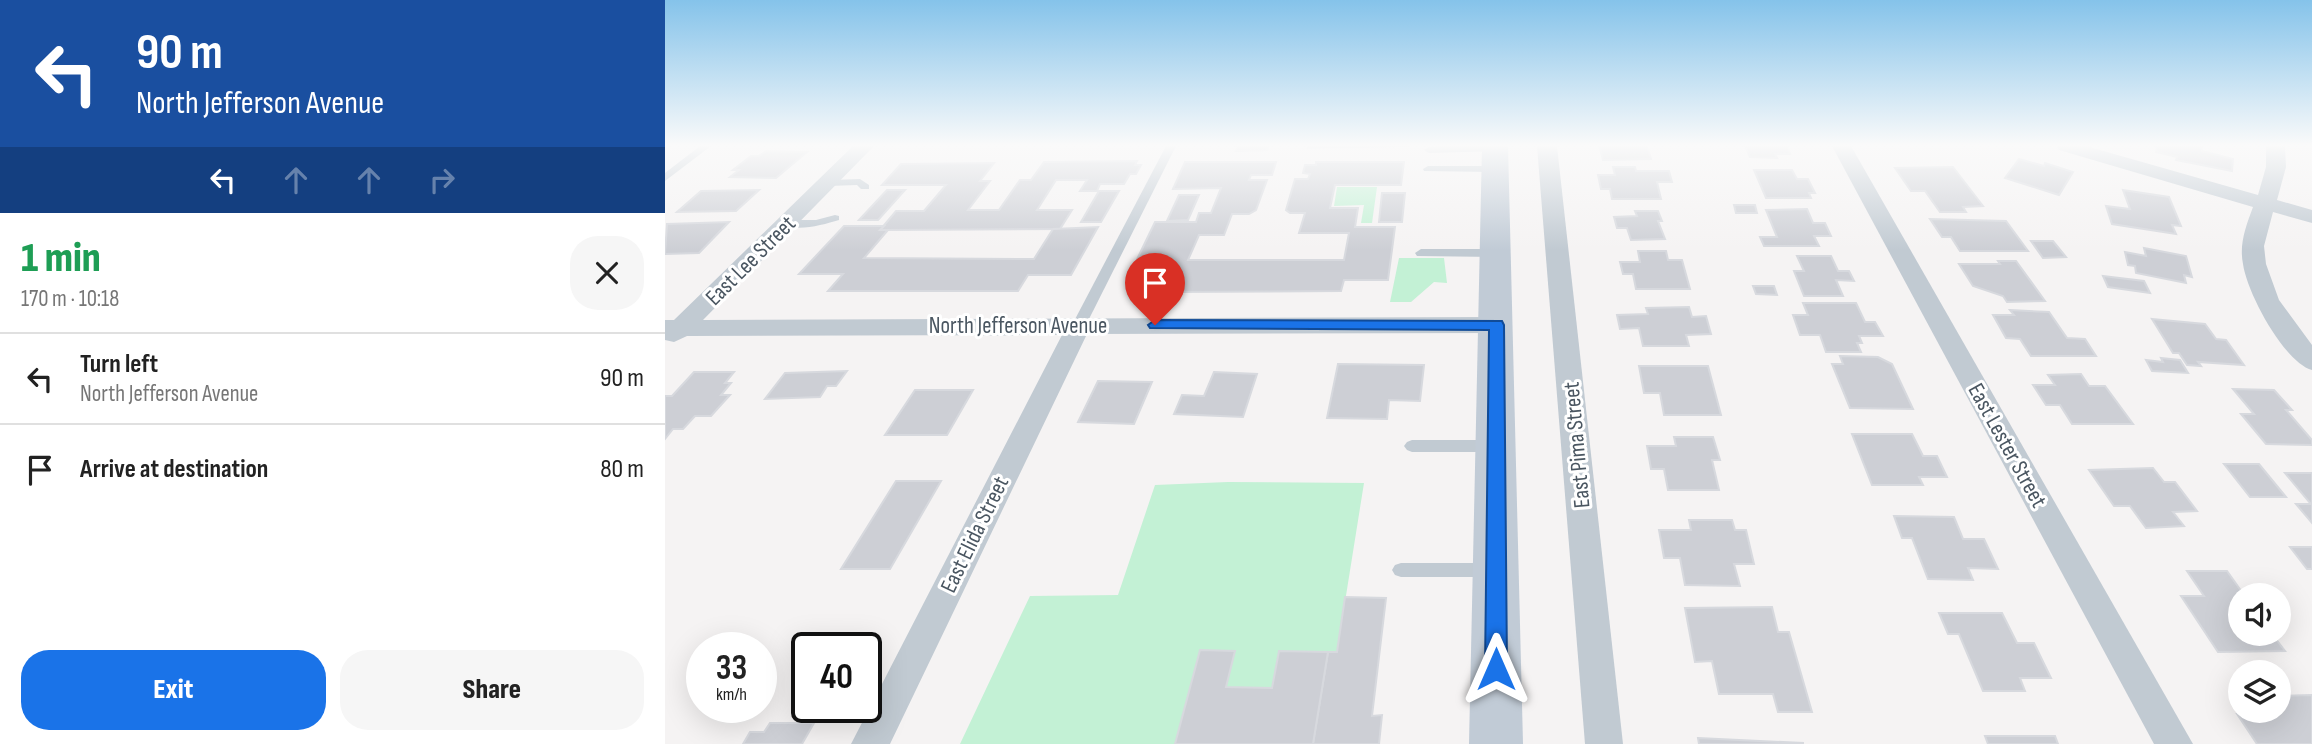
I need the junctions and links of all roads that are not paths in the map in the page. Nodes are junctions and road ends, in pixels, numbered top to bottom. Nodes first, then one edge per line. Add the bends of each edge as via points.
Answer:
1 (830, 181) edge
2 (1153, 181) edge
3 (1495, 181) edge
4 (1550, 181) edge
5 (1860, 181) edge
6 (2188, 181) edge
7 (2272, 181) edge
8 (828, 183) junction
9 (865, 187) dead end
10 (2266, 203) junction
11 (2312, 216) edge
12 (835, 218) dead end
13 (786, 223) junction
14 (1496, 253) junction
15 (1421, 254) dead end
16 (1079, 325) junction
17 (1497, 325) junction
18 (670, 333) edge
19 (2312, 361) edge
20 (1412, 446) dead end
21 (1497, 446) junction
22 (1401, 570) dead end
23 (1496, 570) junction
24 (870, 744) edge
25 (1496, 744) edge
26 (1604, 744) edge
27 (2174, 744) edge

1 - 8 street, East Lee Street
2 - 16 lane
3 - 14 street
4 - 26 street, East Pima Street
5 - 27 street, East Lester Street
6 - 10 street
7 - 10 street
8 - 9 lane via 860,182
8 - 13 street, East Lee Street
10 - 11 street
10 - 19 street via 2255,231 2253,268 2275,313
12 - 13 lane
13 - 18 street, East Lee Street
14 - 15 lane
14 - 17 street
16 - 17 street, North Jefferson Avenue
16 - 18 street, North Jefferson Avenue
16 - 24 street, East Elida Street
17 - 21 street
20 - 21 lane
21 - 23 street
22 - 23 lane
23 - 25 street

